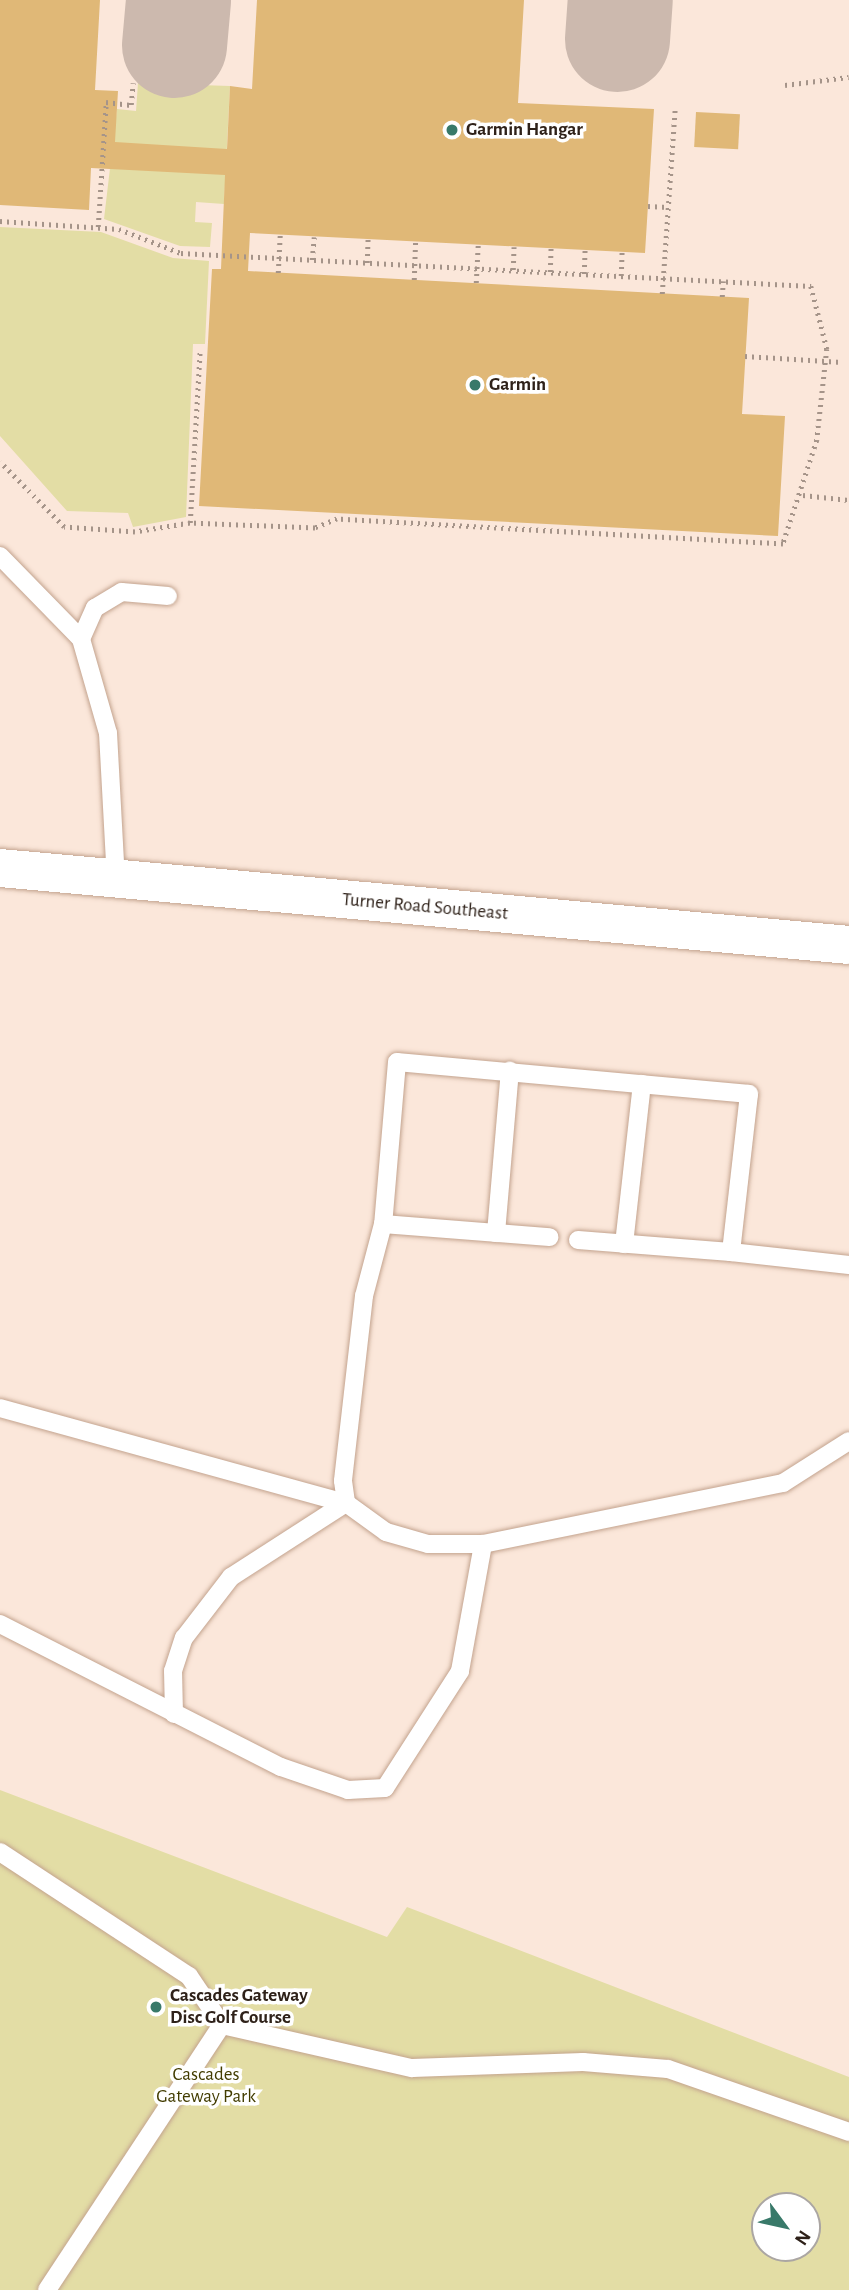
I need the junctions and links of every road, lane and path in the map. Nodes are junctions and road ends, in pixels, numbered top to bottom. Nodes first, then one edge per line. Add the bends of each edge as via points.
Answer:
1 (849, 77) edge
2 (133, 83) dead end
3 (785, 85) dead end
4 (676, 110) dead end
5 (648, 206) dead end
6 (668, 207) junction
7 (0, 221) edge
8 (98, 227) junction
9 (280, 235) dead end
10 (314, 237) dead end
11 (368, 239) dead end
12 (415, 242) dead end
13 (478, 245) dead end
14 (514, 247) dead end
15 (551, 248) dead end
16 (585, 250) dead end
17 (622, 252) dead end
18 (279, 258) junction
19 (312, 260) junction
20 (367, 262) junction
21 (414, 265) junction
22 (477, 268) junction
23 (513, 270) junction
24 (550, 272) junction
25 (278, 273) dead end
26 (584, 274) junction
27 (621, 276) junction
28 (663, 278) junction
29 (414, 280) dead end
30 (723, 281) junction
31 (476, 283) dead end
32 (662, 294) dead end
33 (722, 297) dead end
34 (200, 352) dead end
35 (745, 356) dead end
36 (827, 360) junction
37 (842, 362) dead end
38 (0, 462) edge
39 (803, 495) junction
40 (849, 500) edge
41 (190, 523) junction
42 (0, 556) edge
43 (168, 596) dead end
44 (81, 639) junction
45 (0, 868) edge
46 (116, 878) junction
47 (849, 945) edge
48 (510, 1071) junction
49 (642, 1084) junction
50 (383, 1224) junction
51 (496, 1233) junction
52 (549, 1237) dead end
53 (578, 1240) dead end
54 (624, 1244) junction
55 (732, 1252) junction
56 (849, 1265) edge
57 (0, 1408) edge
58 (849, 1441) edge
59 (345, 1503) junction
60 (483, 1544) junction
61 (0, 1624) edge
62 (174, 1714) junction
63 (0, 1852) edge
64 (222, 2025) junction
65 (849, 2132) edge
66 (47, 2290) edge

1 - 3 path
2 - 8 path via 131,105 106,103
4 - 6 path
5 - 6 path
6 - 28 path
7 - 8 path
8 - 18 path via 137,233 181,253
9 - 18 path
10 - 19 path
11 - 20 path
12 - 21 path
13 - 22 path
14 - 23 path
15 - 24 path
16 - 26 path
17 - 27 path
18 - 19 path
18 - 25 path
19 - 20 path
20 - 21 path
21 - 22 path
21 - 29 path
22 - 23 path
22 - 31 path
23 - 24 path
24 - 26 path
26 - 27 path
27 - 28 path
28 - 30 path
28 - 32 path
30 - 33 path
30 - 36 path via 811,286
34 - 41 path
35 - 36 path
36 - 37 path
36 - 39 path via 817,440
38 - 41 path via 64,527 135,532
39 - 40 path
39 - 41 path via 783,544 337,519 315,528
42 - 44 lane
43 - 44 lane via 122,592 95,608
44 - 46 lane via 108,733
45 - 46 main road, Turner Road Southeast
46 - 47 main road, Turner Road Southeast
48 - 49 lane
48 - 50 lane via 397,1062
48 - 51 lane
49 - 54 lane
49 - 55 lane via 749,1094
50 - 51 lane
50 - 59 lane via 364,1296
51 - 52 lane
53 - 54 lane
54 - 55 lane
55 - 56 lane
57 - 59 lane
58 - 60 lane via 782,1483
59 - 60 lane via 386,1532 428,1544
59 - 62 lane via 231,1577 184,1638 173,1671
60 - 62 lane via 460,1671 385,1788 348,1790 281,1767
61 - 62 lane
63 - 64 lane via 189,1976
64 - 65 lane via 412,2068 583,2062 668,2069
64 - 66 lane

